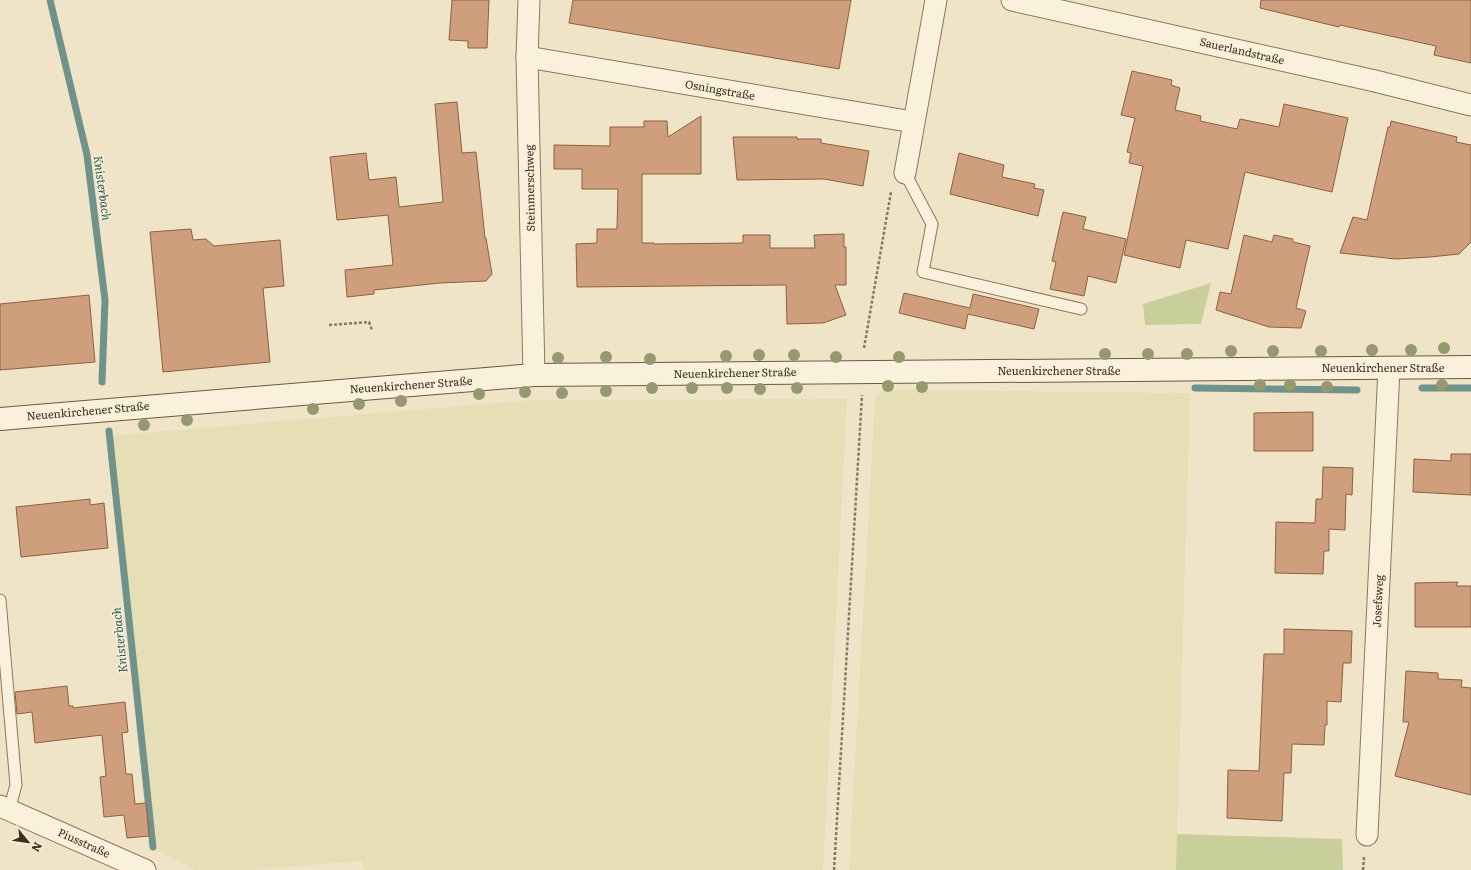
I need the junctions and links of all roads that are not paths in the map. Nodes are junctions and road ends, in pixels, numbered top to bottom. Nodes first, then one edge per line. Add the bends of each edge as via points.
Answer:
1 (529, 0) edge
2 (936, 0) edge
3 (1012, 0) edge
4 (527, 57) junction
5 (1471, 105) edge
6 (914, 122) junction
7 (905, 173) joint
8 (1081, 309) dead end
9 (1471, 367) edge
10 (1389, 368) junction
11 (534, 375) junction
12 (0, 419) edge
13 (0, 600) edge
14 (4, 808) edge
15 (1367, 835) dead end
16 (145, 870) edge

1 - 4 street, Steinmerschweg
2 - 6 street
3 - 5 street, Sauerlandstraße via 1367,79
4 - 6 street, Osningstraße
4 - 11 street, Steinmerschweg
6 - 7 street
7 - 8 lane via 932,224 924,272
9 - 10 main road, Neuenkirchener Straße
10 - 11 main road, Neuenkirchener Straße
10 - 15 street, Josefsweg
11 - 12 main road, Neuenkirchener Straße
13 - 14 lane via 16,785
14 - 16 street, Piusstraße

